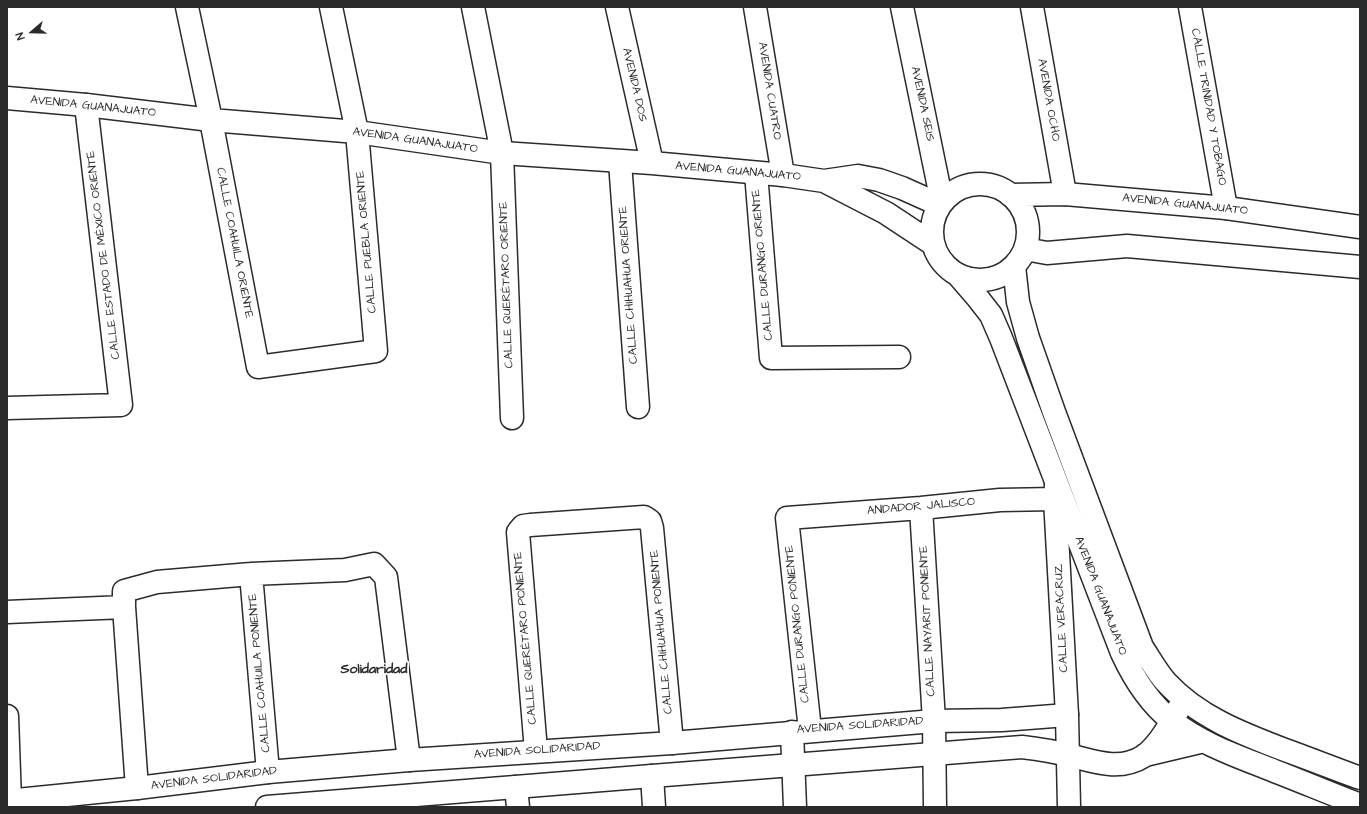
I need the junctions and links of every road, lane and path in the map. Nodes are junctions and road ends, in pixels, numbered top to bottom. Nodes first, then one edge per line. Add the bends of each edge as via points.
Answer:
1 (187, 7) edge
2 (331, 7) edge
3 (473, 7) edge
4 (617, 7) edge
5 (755, 7) edge
6 (902, 7) edge
7 (1032, 7) edge
8 (1190, 7) edge
9 (7, 98) edge
10 (86, 105) junction
11 (211, 120) junction
12 (358, 132) junction
13 (502, 152) junction
14 (620, 162) junction
15 (652, 163) junction
16 (756, 173) junction
17 (783, 175) junction
18 (824, 180) junction
19 (1065, 194) junction
20 (1010, 195) junction
21 (941, 204) junction
22 (1226, 208) junction
23 (1360, 227) edge
24 (933, 244) junction
25 (1019, 258) junction
26 (1360, 267) edge
27 (958, 275) junction
28 (376, 351) joint
29 (899, 357) dead end
30 (638, 407) dead end
31 (7, 408) edge
32 (512, 418) dead end
33 (1055, 490) junction
34 (921, 508) junction
35 (787, 518) joint
36 (650, 521) joint
37 (251, 574) junction
38 (124, 607) junction
39 (7, 612) edge
40 (1184, 699) junction
41 (1067, 715) junction
42 (7, 716) edge
43 (934, 721) junction
44 (1172, 721) junction
45 (801, 731) junction
46 (1204, 741) junction
47 (672, 743) junction
48 (599, 747) junction
49 (536, 751) junction
50 (934, 754) junction
51 (1068, 755) junction
52 (1145, 756) junction
53 (409, 760) junction
54 (792, 765) junction
55 (268, 772) junction
56 (652, 776) junction
57 (1360, 778) edge
58 (602, 780) junction
59 (137, 788) junction
60 (517, 797) edge
61 (9, 801) edge
62 (70, 801) edge
63 (1360, 805) edge
64 (274, 807) edge
65 (654, 807) edge
66 (795, 807) edge
67 (935, 807) edge
68 (1069, 807) edge

1 - 11 street, CALLE COAHUILA ORIENTE
2 - 12 street, CALLE PUEBLA ORIENTE
3 - 13 street, CALLE QUERÉTARO ORIENTE
4 - 15 street, AVENIDA DOS
5 - 17 street, AVENIDA CUATRO
6 - 21 street, AVENIDA SEIS
7 - 19 street, AVENIDA OCHO
8 - 22 street, CALLE TRINIDAD Y TOBAGO
9 - 10 street, AVENIDA GUANAJUATO
10 - 11 street, AVENIDA GUANAJUATO
10 - 31 street, CALLE ESTADO DE MÉXICO ORIENTE via 121,405
11 - 12 street, AVENIDA GUANAJUATO
11 - 28 street, CALLE COAHUILA ORIENTE via 258,367
12 - 13 street, AVENIDA GUANAJUATO
12 - 28 street, CALLE PUEBLA ORIENTE
13 - 14 street, AVENIDA GUANAJUATO
13 - 32 street, CALLE QUERÉTARO ORIENTE
14 - 15 street, AVENIDA GUANAJUATO
14 - 30 street, CALLE CHIHUAHUA ORIENTE
15 - 16 street, AVENIDA GUANAJUATO
16 - 17 street, AVENIDA GUANAJUATO
16 - 29 street, CALLE DURANGO ORIENTE via 771,358
17 - 18 street, AVENIDA GUANAJUATO
18 - 21 street, AVENIDA GUANAJUATO via 858,176 879,180
18 - 24 street, AVENIDA GUANAJUATO via 886,213
19 - 20 street, AVENIDA GUANAJUATO
19 - 22 street, AVENIDA GUANAJUATO
20 - 21 street via 993,186 975,184 956,190
20 - 25 street via 1022,210 1028,230
21 - 24 street via 931,228
22 - 23 street, AVENIDA GUANAJUATO
24 - 27 street via 942,262
25 - 26 street via 1126,246
25 - 27 street via 1007,272 988,280 972,280
25 - 40 street, AVENIDA GUANAJUATO via 1018,302 1054,412 1142,647 1167,683
27 - 33 street, AVENIDA GUANAJUATO via 990,315 1001,338
33 - 34 street, ANDADOR JALISCO via 1000,500
33 - 41 street, CALLE VERACRUZ
33 - 44 street, AVENIDA GUANAJUATO via 1130,670 1154,704
34 - 35 street, ANDADOR JALISCO
34 - 43 street, CALLE NAYARIT PONIENTE
35 - 45 street, CALLE DURANGO PONIENTE
36 - 47 street, CALLE CHIHUAHUA PONIENTE
36 - 49 street, CALLE QUERÉTARO PONIENTE via 644,517 523,526 518,532
37 - 38 street via 157,582 140,586 124,591
37 - 53 street via 345,570 374,564 386,577
37 - 55 street, CALLE COAHUILA PONIENTE
38 - 39 street
38 - 59 street
40 - 44 street
40 - 57 street, AVENIDA GUANAJUATO via 1225,725
41 - 43 street, AVENIDA SOLIDARIDAD via 1002,720
41 - 51 street, CALLE VERACRUZ
42 - 61 street
43 - 45 street, AVENIDA SOLIDARIDAD
43 - 50 street, CALLE NAYARIT PONIENTE
44 - 46 street, AVENIDA GUANAJUATO
44 - 52 street
45 - 47 street, AVENIDA SOLIDARIDAD
45 - 54 street, CALLE DURANGO PONIENTE
46 - 52 street
46 - 63 street, AVENIDA GUANAJUATO
47 - 48 street, AVENIDA SOLIDARIDAD
48 - 49 street, AVENIDA SOLIDARIDAD
48 - 58 street
49 - 53 street, AVENIDA SOLIDARIDAD
50 - 51 street via 1022,747
50 - 54 street
50 - 67 street, CALLE NAYARIT PONIENTE
51 - 52 street via 1116,765
51 - 68 street, CALLE VERACRUZ
53 - 55 street, AVENIDA SOLIDARIDAD
54 - 56 street
54 - 66 street
55 - 59 street, AVENIDA SOLIDARIDAD
56 - 58 street
56 - 65 street
58 - 60 street
59 - 62 street, AVENIDA SOLIDARIDAD
60 - 64 street
61 - 62 street, AVENIDA SOLIDARIDAD

